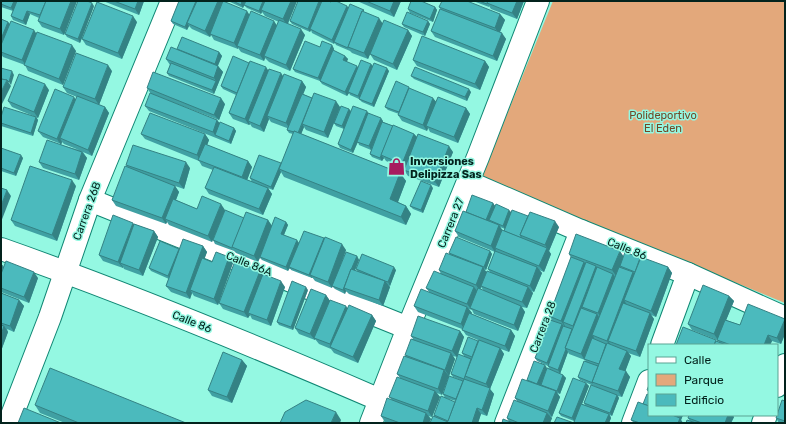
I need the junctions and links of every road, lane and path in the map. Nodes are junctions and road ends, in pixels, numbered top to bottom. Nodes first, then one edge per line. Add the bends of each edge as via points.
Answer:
1 (172, 1) edge
2 (538, 1) edge
3 (468, 182) junction
4 (90, 200) junction
5 (580, 231) junction
6 (1, 249) edge
7 (65, 272) junction
8 (688, 274) junction
9 (785, 318) edge
10 (408, 328) junction
11 (662, 344) edge
12 (785, 365) edge
13 (778, 383) edge
14 (648, 384) edge
15 (380, 400) junction
16 (9, 423) edge
17 (372, 423) edge
18 (506, 423) edge
19 (633, 423) edge

1 - 4 street, Carrera 26B
2 - 3 street, Carrera 27
3 - 5 street, Calle 86
3 - 10 street, Carrera 27
4 - 7 street, Carrera 26B
4 - 10 street, Calle 86A
5 - 8 street, Calle 86
5 - 18 street, Carrera 28
6 - 7 street, Calle 86
7 - 15 street, Calle 86 via 278,356
7 - 16 street, Carrera 26B
8 - 9 street, Calle 86
8 - 11 street
10 - 15 street, Carrera 27
12 - 13 street
14 - 19 street
15 - 17 street, Carrera 27

